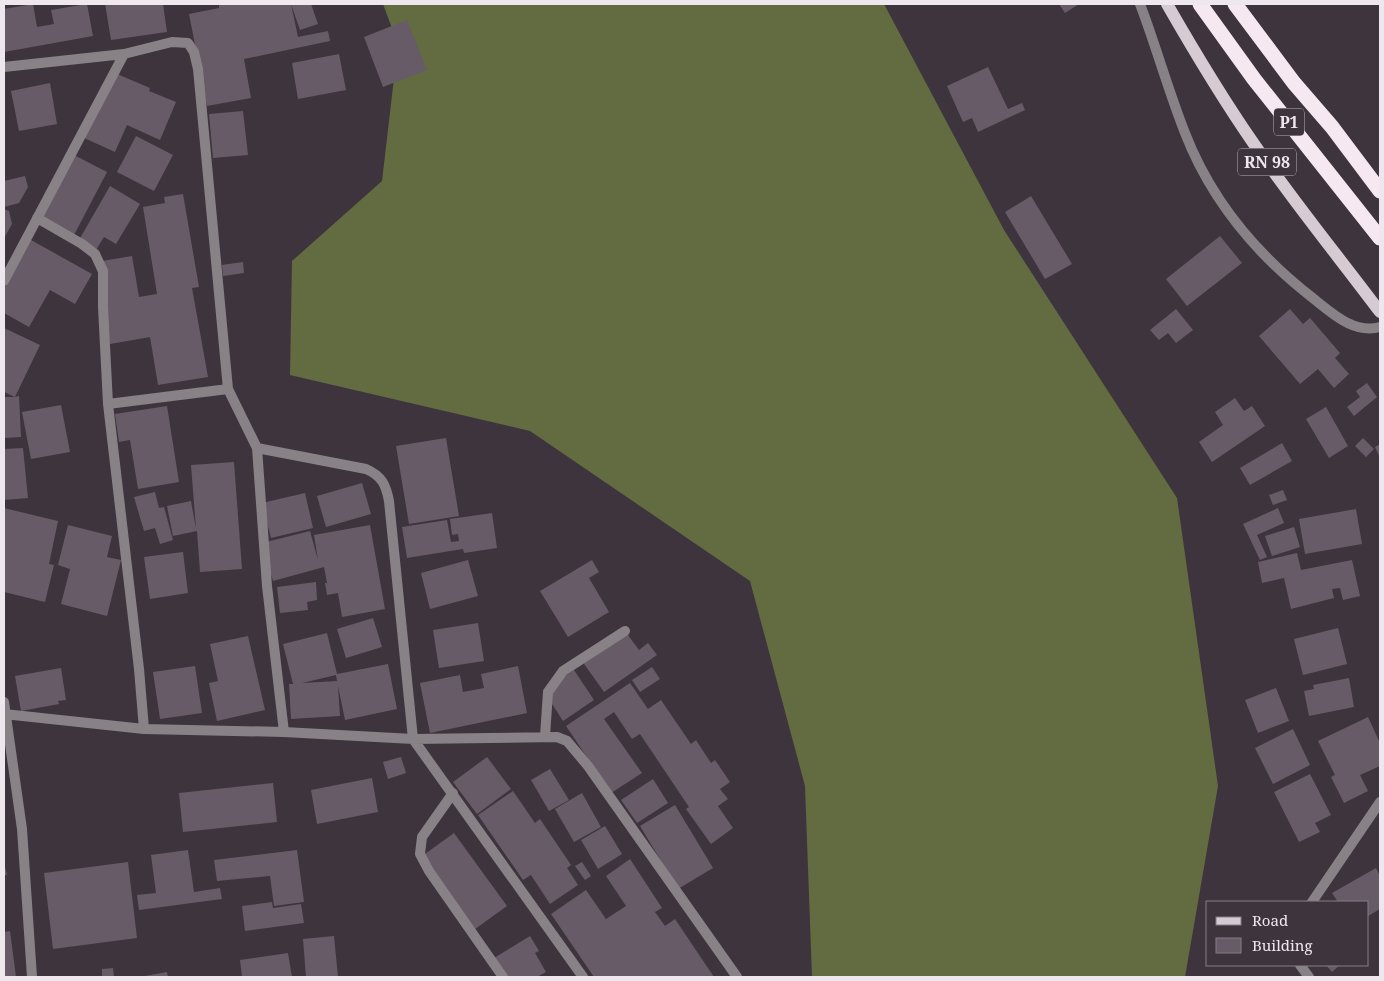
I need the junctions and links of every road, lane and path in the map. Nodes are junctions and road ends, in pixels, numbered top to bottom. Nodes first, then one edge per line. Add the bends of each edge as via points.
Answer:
1 (1140, 4) edge
2 (1167, 4) edge
3 (1200, 4) edge
4 (1235, 4) edge
5 (124, 54) junction
6 (4, 67) edge
7 (1380, 190) edge
8 (37, 218) junction
9 (1380, 238) edge
10 (4, 281) edge
11 (1380, 312) edge
12 (1380, 327) edge
13 (228, 389) junction
14 (108, 404) junction
15 (257, 448) junction
16 (625, 631) dead end
17 (4, 702) edge
18 (5, 714) edge
19 (144, 729) junction
20 (284, 732) junction
21 (545, 736) junction
22 (413, 739) junction
23 (453, 794) junction
24 (1380, 802) edge
25 (1313, 901) edge
26 (1301, 966) edge
27 (32, 977) edge
28 (503, 977) edge
29 (583, 977) edge
30 (737, 977) edge
31 (1309, 977) edge

1 - 12 street via 1185,134 1218,198 1240,228 1277,268 1319,303 1358,328
2 - 11 main road, RN 98 via 1254,144
3 - 9 highway, P1 via 1254,79
4 - 7 highway, P1
5 - 6 street
5 - 8 street
5 - 13 street via 172,42 188,43 194,52
8 - 10 street
8 - 14 street via 82,244 94,254 103,271
13 - 14 street
13 - 15 street
14 - 19 street
15 - 20 street via 267,586
15 - 22 street via 366,469 375,473 386,486
16 - 21 street via 563,671 548,692
17 - 18 street
18 - 19 street
18 - 27 street via 22,829
19 - 20 street
20 - 22 street
21 - 22 street
21 - 30 street via 557,736 567,741 588,766
22 - 23 street
23 - 28 street via 422,837 420,854
23 - 29 street
24 - 25 street
26 - 31 street

